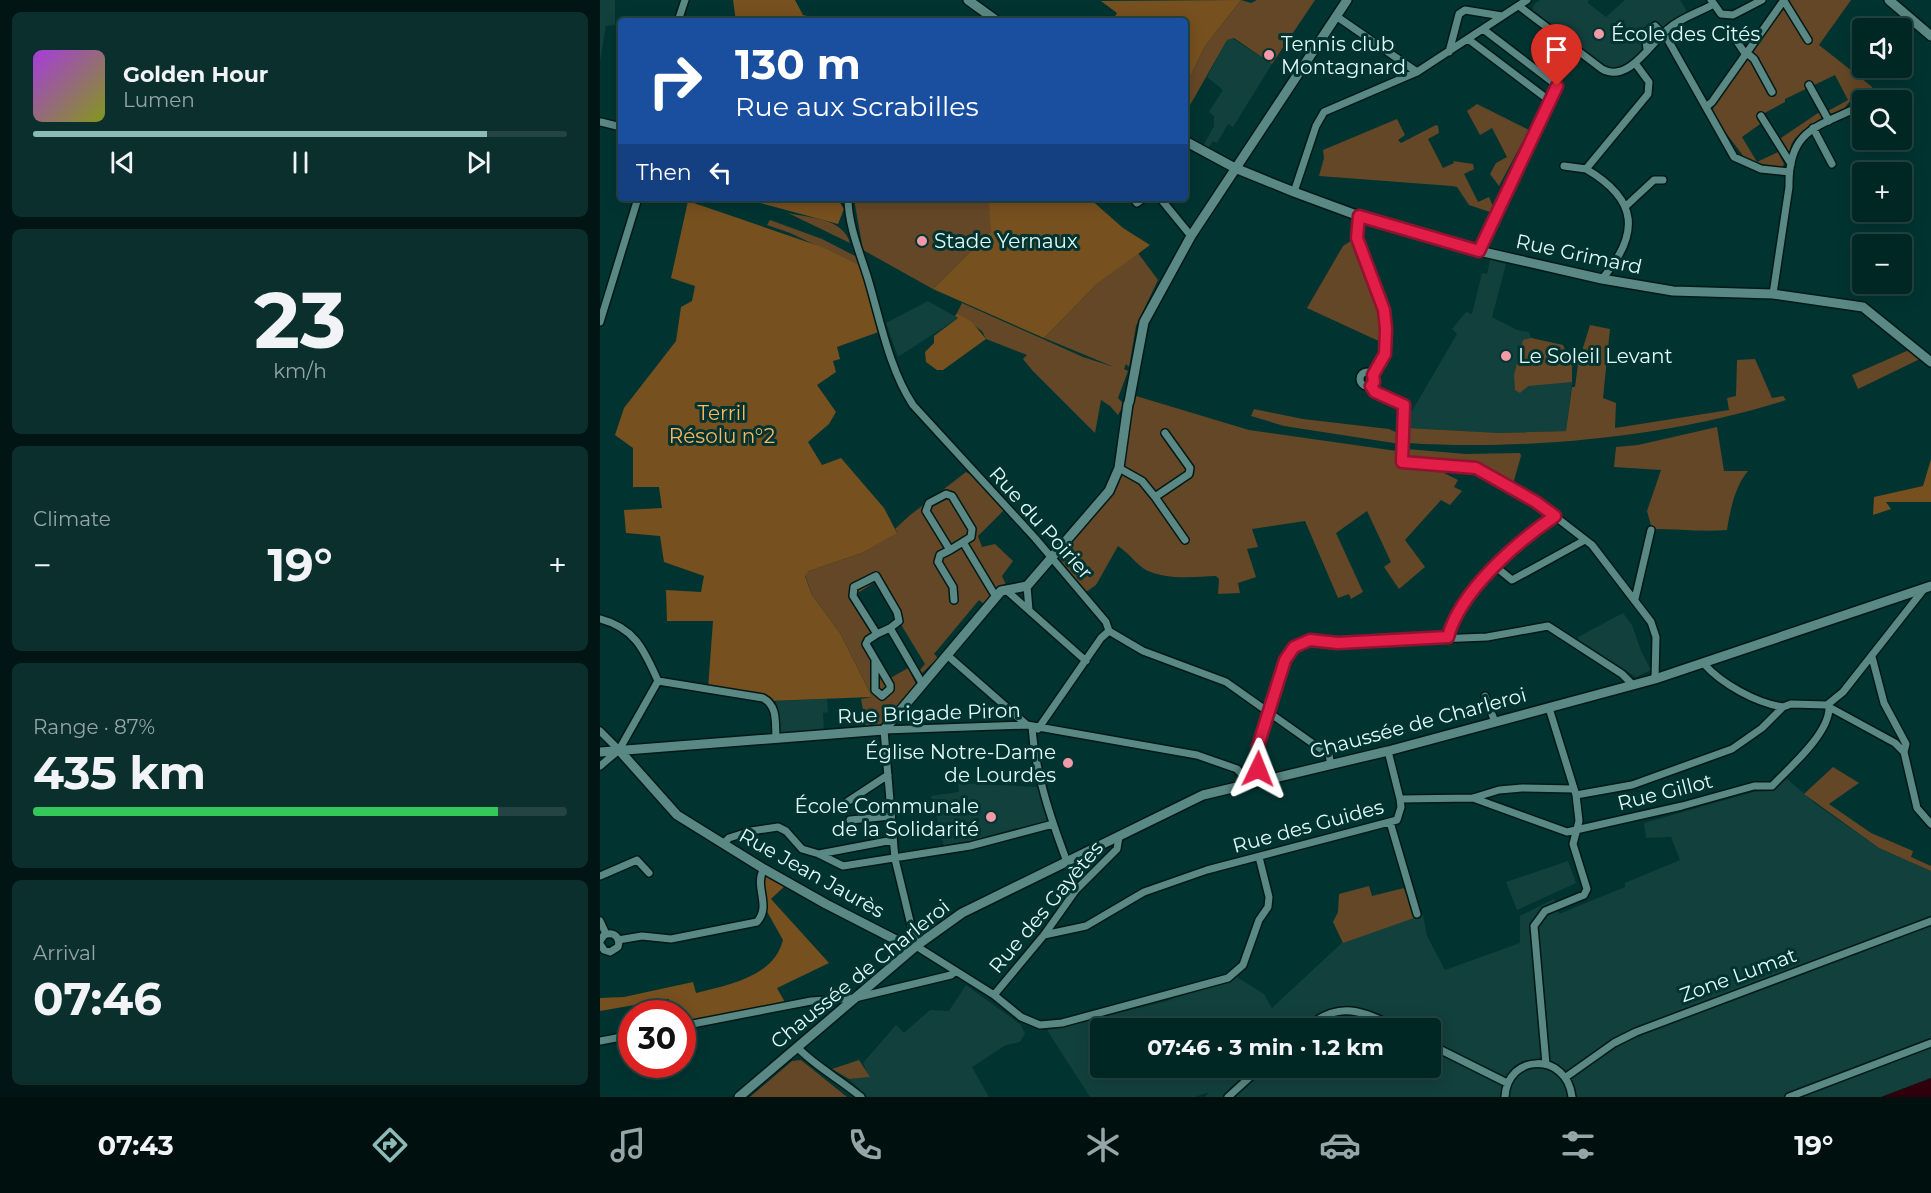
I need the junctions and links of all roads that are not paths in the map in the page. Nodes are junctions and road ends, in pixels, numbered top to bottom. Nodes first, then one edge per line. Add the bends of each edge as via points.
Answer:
1 (685, 0) edge
2 (968, 0) edge
3 (1347, 0) edge
4 (1527, 0) edge
5 (1762, 0) edge
6 (1784, 0) edge
7 (1889, 0) edge
8 (1712, 2) edge
9 (1519, 6) junction
10 (1336, 16) junction
11 (1502, 16) junction
12 (679, 18) edge
13 (991, 18) edge
14 (1728, 28) dead end
15 (1483, 29) junction
16 (1664, 34) junction
17 (1931, 36) edge
18 (1468, 39) junction
19 (1808, 40) dead end
20 (1647, 49) junction
21 (1449, 52) junction
22 (1746, 54) junction
23 (1635, 63) junction
24 (1417, 72) junction
25 (1809, 85) dead end
26 (1772, 92) dead end
27 (1550, 102) junction
28 (1706, 107) junction
29 (1852, 110) edge
30 (1761, 116) dead end
31 (1829, 121) junction
32 (601, 122) edge
33 (618, 126) edge
34 (1813, 129) junction
35 (1188, 143) edge
36 (1791, 164) junction
37 (1832, 164) dead end
38 (1564, 166) dead end
39 (1235, 168) junction
40 (1586, 169) junction
41 (1789, 172) junction
42 (1663, 180) dead end
43 (1294, 192) junction
44 (637, 201) edge
45 (848, 201) edge
46 (1162, 201) edge
47 (1626, 206) junction
48 (1359, 216) junction
49 (1191, 236) junction
50 (1479, 251) junction
51 (1602, 279) junction
52 (1773, 294) junction
53 (600, 322) edge
54 (1931, 362) edge
55 (1373, 375) junction
56 (1371, 386) junction
57 (1165, 433) dead end
58 (1119, 468) junction
59 (1155, 497) junction
60 (1555, 516) junction
61 (1651, 530) dead end
62 (1185, 540) dead end
63 (1585, 540) junction
64 (963, 542) junction
65 (950, 550) junction
66 (1052, 558) junction
67 (1496, 567) junction
68 (1027, 586) junction
69 (1928, 587) edge
70 (1006, 590) junction
71 (996, 597) junction
72 (1635, 598) junction
73 (954, 600) dead end
74 (1029, 610) junction
75 (600, 619) edge
76 (890, 628) junction
77 (1109, 631) junction
78 (876, 634) junction
79 (1448, 637) junction
80 (947, 655) junction
81 (1872, 657) junction
82 (875, 661) dead end
83 (1086, 661) junction
84 (1704, 664) junction
85 (1655, 679) junction
86 (658, 681) junction
87 (922, 683) junction
88 (1633, 686) junction
89 (1485, 696) dead end
90 (1828, 706) junction
91 (1783, 707) junction
92 (1549, 708) junction
93 (1268, 712) junction
94 (1494, 722) junction
95 (1032, 727) junction
96 (884, 730) junction
97 (600, 731) edge
98 (776, 738) junction
99 (619, 750) junction
100 (1388, 751) junction
101 (600, 752) edge
102 (1904, 752) junction
103 (1331, 765) junction
104 (600, 766) edge
105 (888, 775) junction
106 (1255, 782) junction
107 (1575, 792) junction
108 (1473, 798) junction
109 (1400, 799) junction
110 (844, 804) dead end
111 (891, 816) junction
112 (850, 820) dead end
113 (1390, 822) junction
114 (1053, 824) junction
115 (1931, 824) edge
116 (1578, 831) junction
117 (1119, 837) junction
118 (893, 840) junction
119 (723, 844) junction
120 (819, 854) junction
121 (1259, 857) junction
122 (895, 859) junction
123 (1067, 862) junction
124 (764, 869) junction
125 (649, 873) dead end
126 (600, 876) edge
127 (1417, 914) dead end
128 (600, 921) edge
129 (1931, 921) edge
130 (606, 934) junction
131 (1044, 935) junction
132 (618, 940) junction
133 (600, 943) edge
134 (916, 946) junction
135 (956, 970) junction
136 (994, 995) junction
137 (855, 998) junction
138 (1319, 1018) edge
139 (1376, 1018) edge
140 (696, 1023) edge
141 (618, 1038) edge
142 (600, 1041) edge
143 (1931, 1043) edge
144 (797, 1047) junction
145 (1441, 1050) edge
146 (1546, 1064) junction
147 (1566, 1077) junction
148 (1249, 1078) edge
149 (1507, 1083) junction
150 (739, 1097) edge
151 (861, 1097) edge
152 (1228, 1097) edge
153 (1505, 1097) edge
154 (1572, 1097) edge
155 (1789, 1097) edge

1 - 12 street
2 - 13 street
3 - 10 street
4 - 9 street
5 - 8 street via 1730,16 1721,14
6 - 19 street
6 - 22 street
7 - 17 street
8 - 16 street
9 - 11 street
9 - 23 street via 1607,72 1619,72
10 - 24 street
10 - 39 street
11 - 15 street
11 - 21 street via 1465,10 1459,14
14 - 22 street
15 - 18 street
15 - 27 street via 1559,87
16 - 20 street
16 - 20 street via 1651,27 1644,36
16 - 28 street
18 - 21 street
18 - 27 street
20 - 23 street
21 - 24 street
22 - 26 street via 1754,59
22 - 28 street
23 - 40 street via 1649,82 1648,94
24 - 43 street via 1324,112
25 - 31 street
27 - 50 street
28 - 41 street via 1734,157 1761,170
29 - 31 street
30 - 36 street
31 - 34 street
32 - 33 street
34 - 36 street via 1798,142
34 - 37 street
35 - 39 street, Rue Grimard
36 - 41 street
38 - 40 street
39 - 43 street, Rue Grimard
39 - 49 street
40 - 47 street via 1608,183
41 - 52 street
42 - 47 street via 1654,180
43 - 48 street, Rue Grimard
44 - 53 street
45 - 66 street, Rue du Poirier via 884,330 908,398
46 - 49 street
47 - 51 street via 1629,219 1625,247
48 - 50 street, Rue Grimard
48 - 55 street via 1357,238 1384,310 1386,329 1385,354
49 - 58 street via 1144,322
50 - 51 street, Rue Grimard
51 - 52 street, Rue Grimard via 1673,291
52 - 54 street, Rue Grimard via 1863,307
55 - 56 street
55 - 56 street via 1364,373 1360,379 1362,385
56 - 60 street via 1375,392 1404,405 1402,462 1476,468
57 - 59 street via 1190,472
58 - 59 street via 1142,481
58 - 66 street via 1109,491
59 - 62 street
60 - 63 street
60 - 67 street via 1517,542
61 - 72 street
63 - 67 street via 1512,580
63 - 72 street
64 - 65 street
64 - 65 street via 971,537 972,529 952,495 945,494 926,508
64 - 71 street
65 - 73 street via 940,555 938,562 953,587
66 - 68 street
66 - 77 street, Rue du Poirier via 1106,622
67 - 79 street via 1465,600
68 - 70 street
68 - 74 street
69 - 81 street
69 - 84 street, Chaussée de Charleroi
70 - 71 street
70 - 74 street
71 - 80 street
72 - 85 street via 1656,637
74 - 83 street
75 - 86 street via 614,622 634,636
76 - 78 street
76 - 78 street via 899,616 876,576 868,578 854,587 853,596
76 - 87 street
77 - 83 street
77 - 93 street, Rue du Poirier via 1143,651 1226,682
78 - 82 street via 866,642
79 - 88 street via 1497,636 1548,626 1622,674
79 - 93 street via 1305,641 1287,655
80 - 87 street
80 - 95 street
81 - 90 street
81 - 102 street via 1884,703 1903,739
83 - 95 street
84 - 85 street, Chaussée de Charleroi
84 - 91 street via 1714,676 1770,705
85 - 88 street, Chaussée de Charleroi
86 - 98 street via 764,698 774,708
86 - 99 street
87 - 96 street
88 - 92 street, Chaussée de Charleroi
89 - 94 street
90 - 91 street
90 - 102 street via 1895,743
90 - 116 street, Rue Gillot via 1829,717 1818,736 1772,786 1754,786
91 - 107 street, Rue des Guides via 1732,749 1632,785
92 - 94 street, Chaussée de Charleroi
92 - 107 street
93 - 103 street, Rue du Poirier via 1329,755
93 - 106 street via 1258,746
94 - 100 street, Chaussée de Charleroi
95 - 96 street, Rue Brigade Piron
95 - 106 street, Rue Brigade Piron via 1197,755 1237,770
95 - 114 street
96 - 98 street, Rue Brigade Piron
96 - 105 street
97 - 99 street, Rue Jean Jaurès
98 - 99 street, Rue Brigade Piron
99 - 101 street, Rue Brigade Piron
99 - 104 street
99 - 119 street, Rue Jean Jaurès via 668,807
100 - 103 street, Chaussée de Charleroi
100 - 109 street
102 - 115 street via 1917,808
103 - 106 street, Chaussée de Charleroi
105 - 110 street
105 - 111 street
106 - 117 street, Chaussée de Charleroi via 1203,795
107 - 108 street, Rue des Guides via 1522,788
107 - 116 street
108 - 109 street, Rue des Guides
108 - 116 street, Rue Gillot via 1568,832
109 - 113 street, Rue des Guides via 1397,820
111 - 112 street
111 - 118 street
113 - 121 street, Rue des Guides
113 - 127 street
114 - 122 street via 970,846
114 - 123 street
116 - 146 street via 1573,844 1587,889 1584,895 1540,914 1533,933
117 - 123 street, Chaussée de Charleroi
117 - 131 street, Rue des Gayètes via 1117,849 1076,890
118 - 120 street
118 - 122 street
119 - 120 street, Rue Jean Jaurès via 751,831 778,827 802,849
119 - 124 street, Rue Jean Jaurès
120 - 122 street via 843,866
121 - 131 street, Rue des Guides via 1144,892 1086,926
121 - 136 street via 1268,908 1259,920 1243,965 1228,978 1062,1023 1040,1025 1021,1017
122 - 134 street
123 - 134 street, Chaussée de Charleroi via 979,903
124 - 132 street via 760,877 765,908 757,922 671,939 642,936
124 - 134 street, Rue Jean Jaurès via 900,942
125 - 126 street via 637,860
128 - 130 street
129 - 147 street, Zone Lumat via 1636,1032
130 - 132 street via 613,934
130 - 133 street
131 - 136 street, Rue des Gayètes
132 - 133 street via 618,947 610,952 604,951
134 - 135 street
134 - 137 street, Chaussée de Charleroi
135 - 136 street
135 - 137 street via 951,975
137 - 140 street via 811,1001
137 - 144 street, Chaussée de Charleroi
138 - 139 street via 1350,1010
141 - 142 street
143 - 155 street
144 - 150 street, Chaussée de Charleroi
144 - 151 street
145 - 149 street
146 - 147 street
146 - 149 street via 1534,1063 1519,1069
147 - 154 street
148 - 152 street
149 - 153 street

